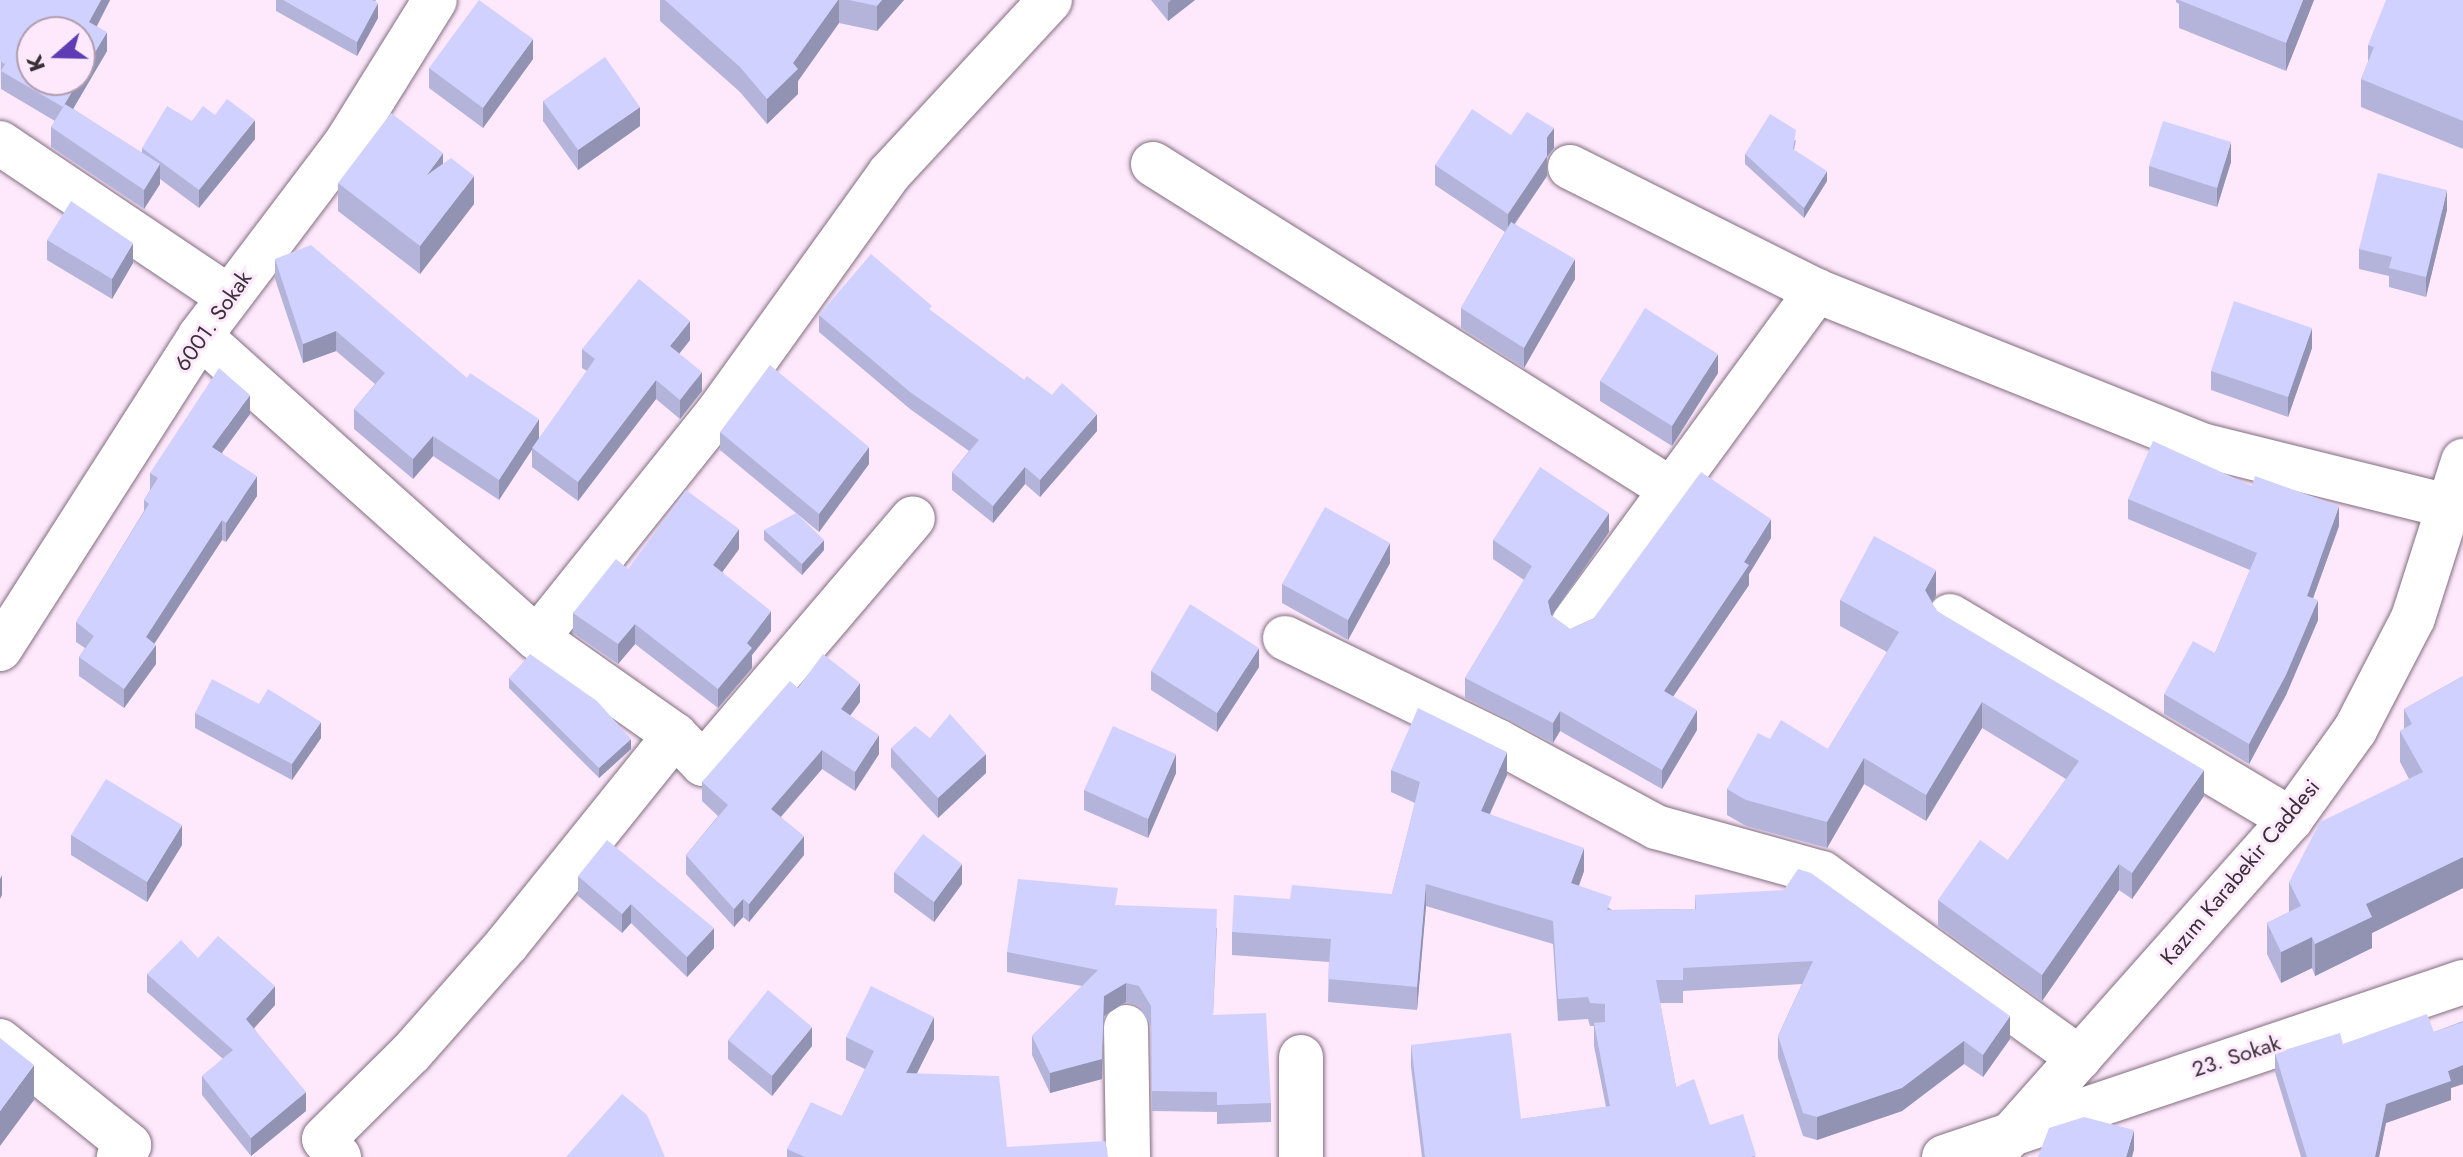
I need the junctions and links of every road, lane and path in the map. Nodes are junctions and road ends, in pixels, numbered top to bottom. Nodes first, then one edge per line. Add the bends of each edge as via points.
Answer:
1 (435, 0) edge
2 (1050, 0) edge
3 (0, 143) edge
4 (1153, 164) dead end
5 (1570, 167) dead end
6 (1817, 291) junction
7 (228, 296) junction
8 (200, 336) junction
9 (2463, 461) edge
10 (1672, 490) junction
11 (2448, 506) junction
12 (913, 518) dead end
13 (1950, 616) edge
14 (1573, 624) edge
15 (537, 638) junction
16 (1285, 638) dead end
17 (0, 649) edge
18 (675, 735) junction
19 (2291, 819) junction
20 (2463, 982) edge
21 (1126, 1027) dead end
22 (0, 1041) edge
23 (1301, 1057) dead end
24 (2079, 1058) junction
25 (2000, 1144) edge
26 (323, 1151) edge
27 (129, 1153) edge
28 (1128, 1157) edge
29 (1301, 1157) edge
30 (1944, 1157) edge

1 - 7 street, 6001. Sokak via 346,143
2 - 15 street via 889,174 721,408
3 - 7 street
4 - 10 street
5 - 6 street
6 - 10 street
6 - 11 street via 2205,446
7 - 8 street, 6001. Sokak
8 - 15 street
8 - 17 street, 6001. Sokak
9 - 11 street, Kazım Karabekir Caddesi
10 - 14 street
11 - 19 street, Kazım Karabekir Caddesi via 2391,667 2355,730
12 - 18 street via 703,764
13 - 19 street
15 - 18 street
16 - 24 street via 1499,742 1656,827 1822,873
18 - 26 street via 507,944
19 - 24 street, Kazım Karabekir Caddesi
20 - 25 street, 23. Sokak
21 - 28 street
22 - 27 street
23 - 29 street
24 - 25 street, Kazım Karabekir Caddesi
25 - 30 street, 23. Sokak

